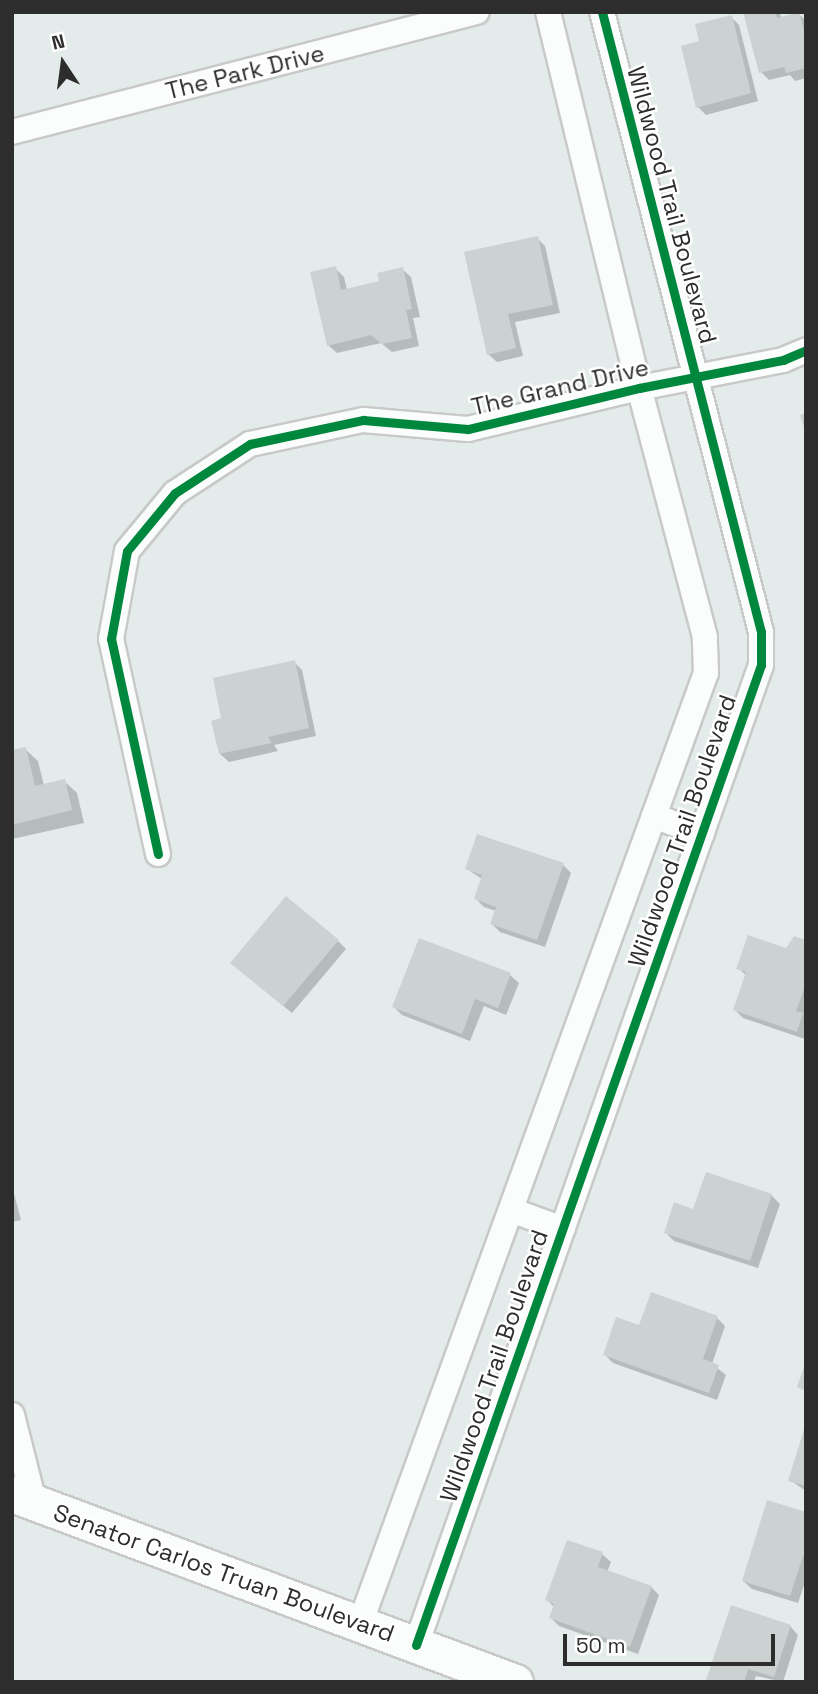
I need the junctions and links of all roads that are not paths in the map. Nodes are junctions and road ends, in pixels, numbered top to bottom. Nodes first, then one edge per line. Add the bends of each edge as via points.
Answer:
1 (477, 12) edge
2 (548, 12) edge
3 (602, 12) edge
4 (12, 132) edge
5 (806, 350) edge
6 (697, 376) junction
7 (639, 388) junction
8 (654, 816) junction
9 (702, 834) junction
10 (158, 854) dead end
11 (511, 1210) junction
12 (563, 1229) junction
13 (12, 1415) edge
14 (23, 1498) edge
15 (360, 1624) junction
16 (416, 1645) junction
17 (514, 1682) edge

1 - 4 street, The Park Drive
2 - 7 street, Wildwood Trail Boulevard
3 - 6 street, Wildwood Trail Boulevard
5 - 6 street, The Grand Drive
6 - 7 street, The Grand Drive
6 - 9 street, Wildwood Trail Boulevard via 761,632 761,665
7 - 8 street, Wildwood Trail Boulevard via 705,637 706,673
7 - 10 street, The Grand Drive via 468,429 363,420 250,444 175,493 127,551 111,639
8 - 9 street
8 - 11 street, Wildwood Trail Boulevard
9 - 12 street, Wildwood Trail Boulevard
11 - 12 street
11 - 15 street, Wildwood Trail Boulevard
12 - 16 street, Wildwood Trail Boulevard
13 - 14 street
14 - 15 main road, Senator Carlos Truan Boulevard
15 - 16 main road, Senator Carlos Truan Boulevard
16 - 17 main road, Senator Carlos Truan Boulevard

